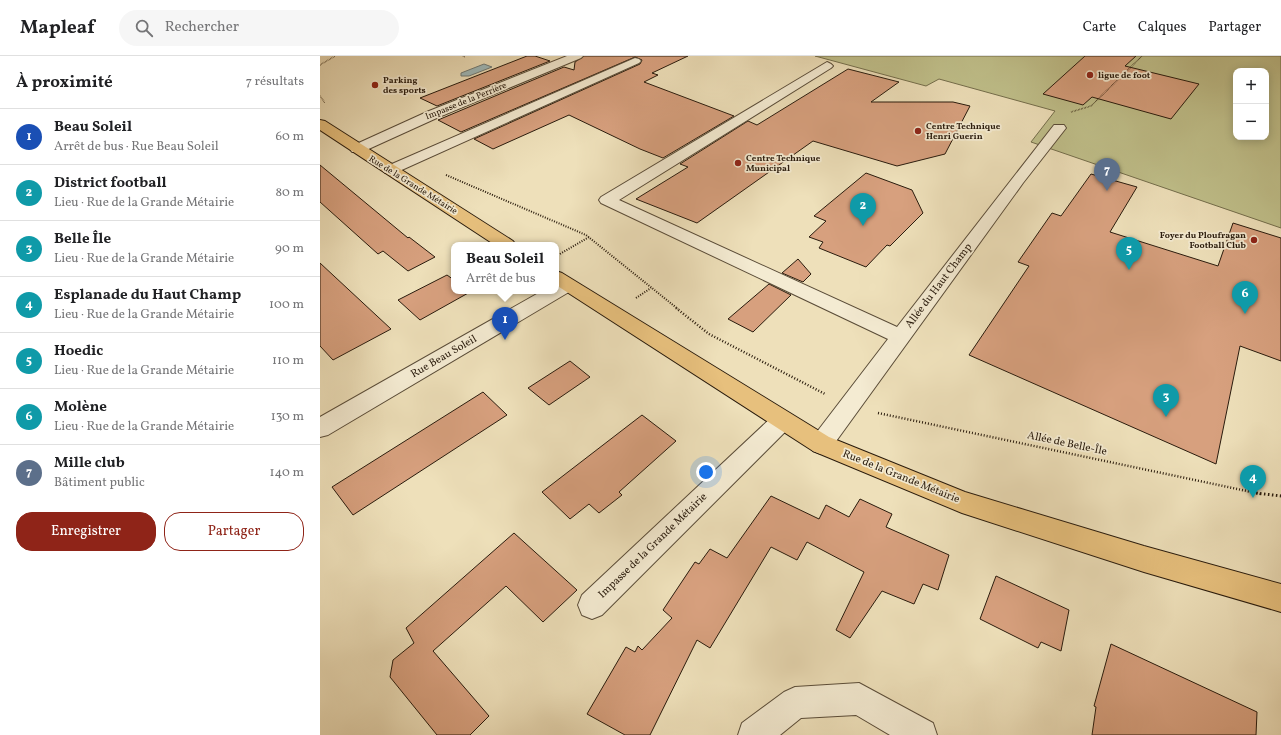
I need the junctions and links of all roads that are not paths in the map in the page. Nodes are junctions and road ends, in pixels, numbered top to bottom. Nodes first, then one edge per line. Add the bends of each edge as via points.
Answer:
1 (577, 56) edge
2 (635, 61) dead end
3 (827, 66) dead end
4 (320, 124) edge
5 (1059, 128) road end
6 (357, 149) junction
7 (390, 170) junction
8 (502, 242) edge
9 (562, 281) edge
10 (541, 294) edge
11 (901, 337) junction
12 (782, 421) junction
13 (320, 428) edge
14 (821, 444) junction
15 (1281, 598) edge
16 (592, 605) dead end
17 (754, 735) edge
18 (921, 735) edge

1 - 6 street, Impasse de la Perrière via 434,114
2 - 7 street
3 - 11 street via 607,200
4 - 6 main road, Rue de la Grande Métairie
5 - 11 street, Allée du Haut Champ
6 - 7 main road, Rue de la Grande Métairie
7 - 8 main road, Rue de la Grande Métairie
9 - 12 main road, Rue de la Grande Métairie
10 - 13 street, Rue Beau Soleil
11 - 14 street, Allée du Haut Champ
12 - 14 main road, Rue de la Grande Métairie
12 - 16 street, Impasse de la Grande Métairie
14 - 15 main road, Rue de la Grande Métairie via 962,502 1144,559
17 - 18 street via 795,703 859,699

